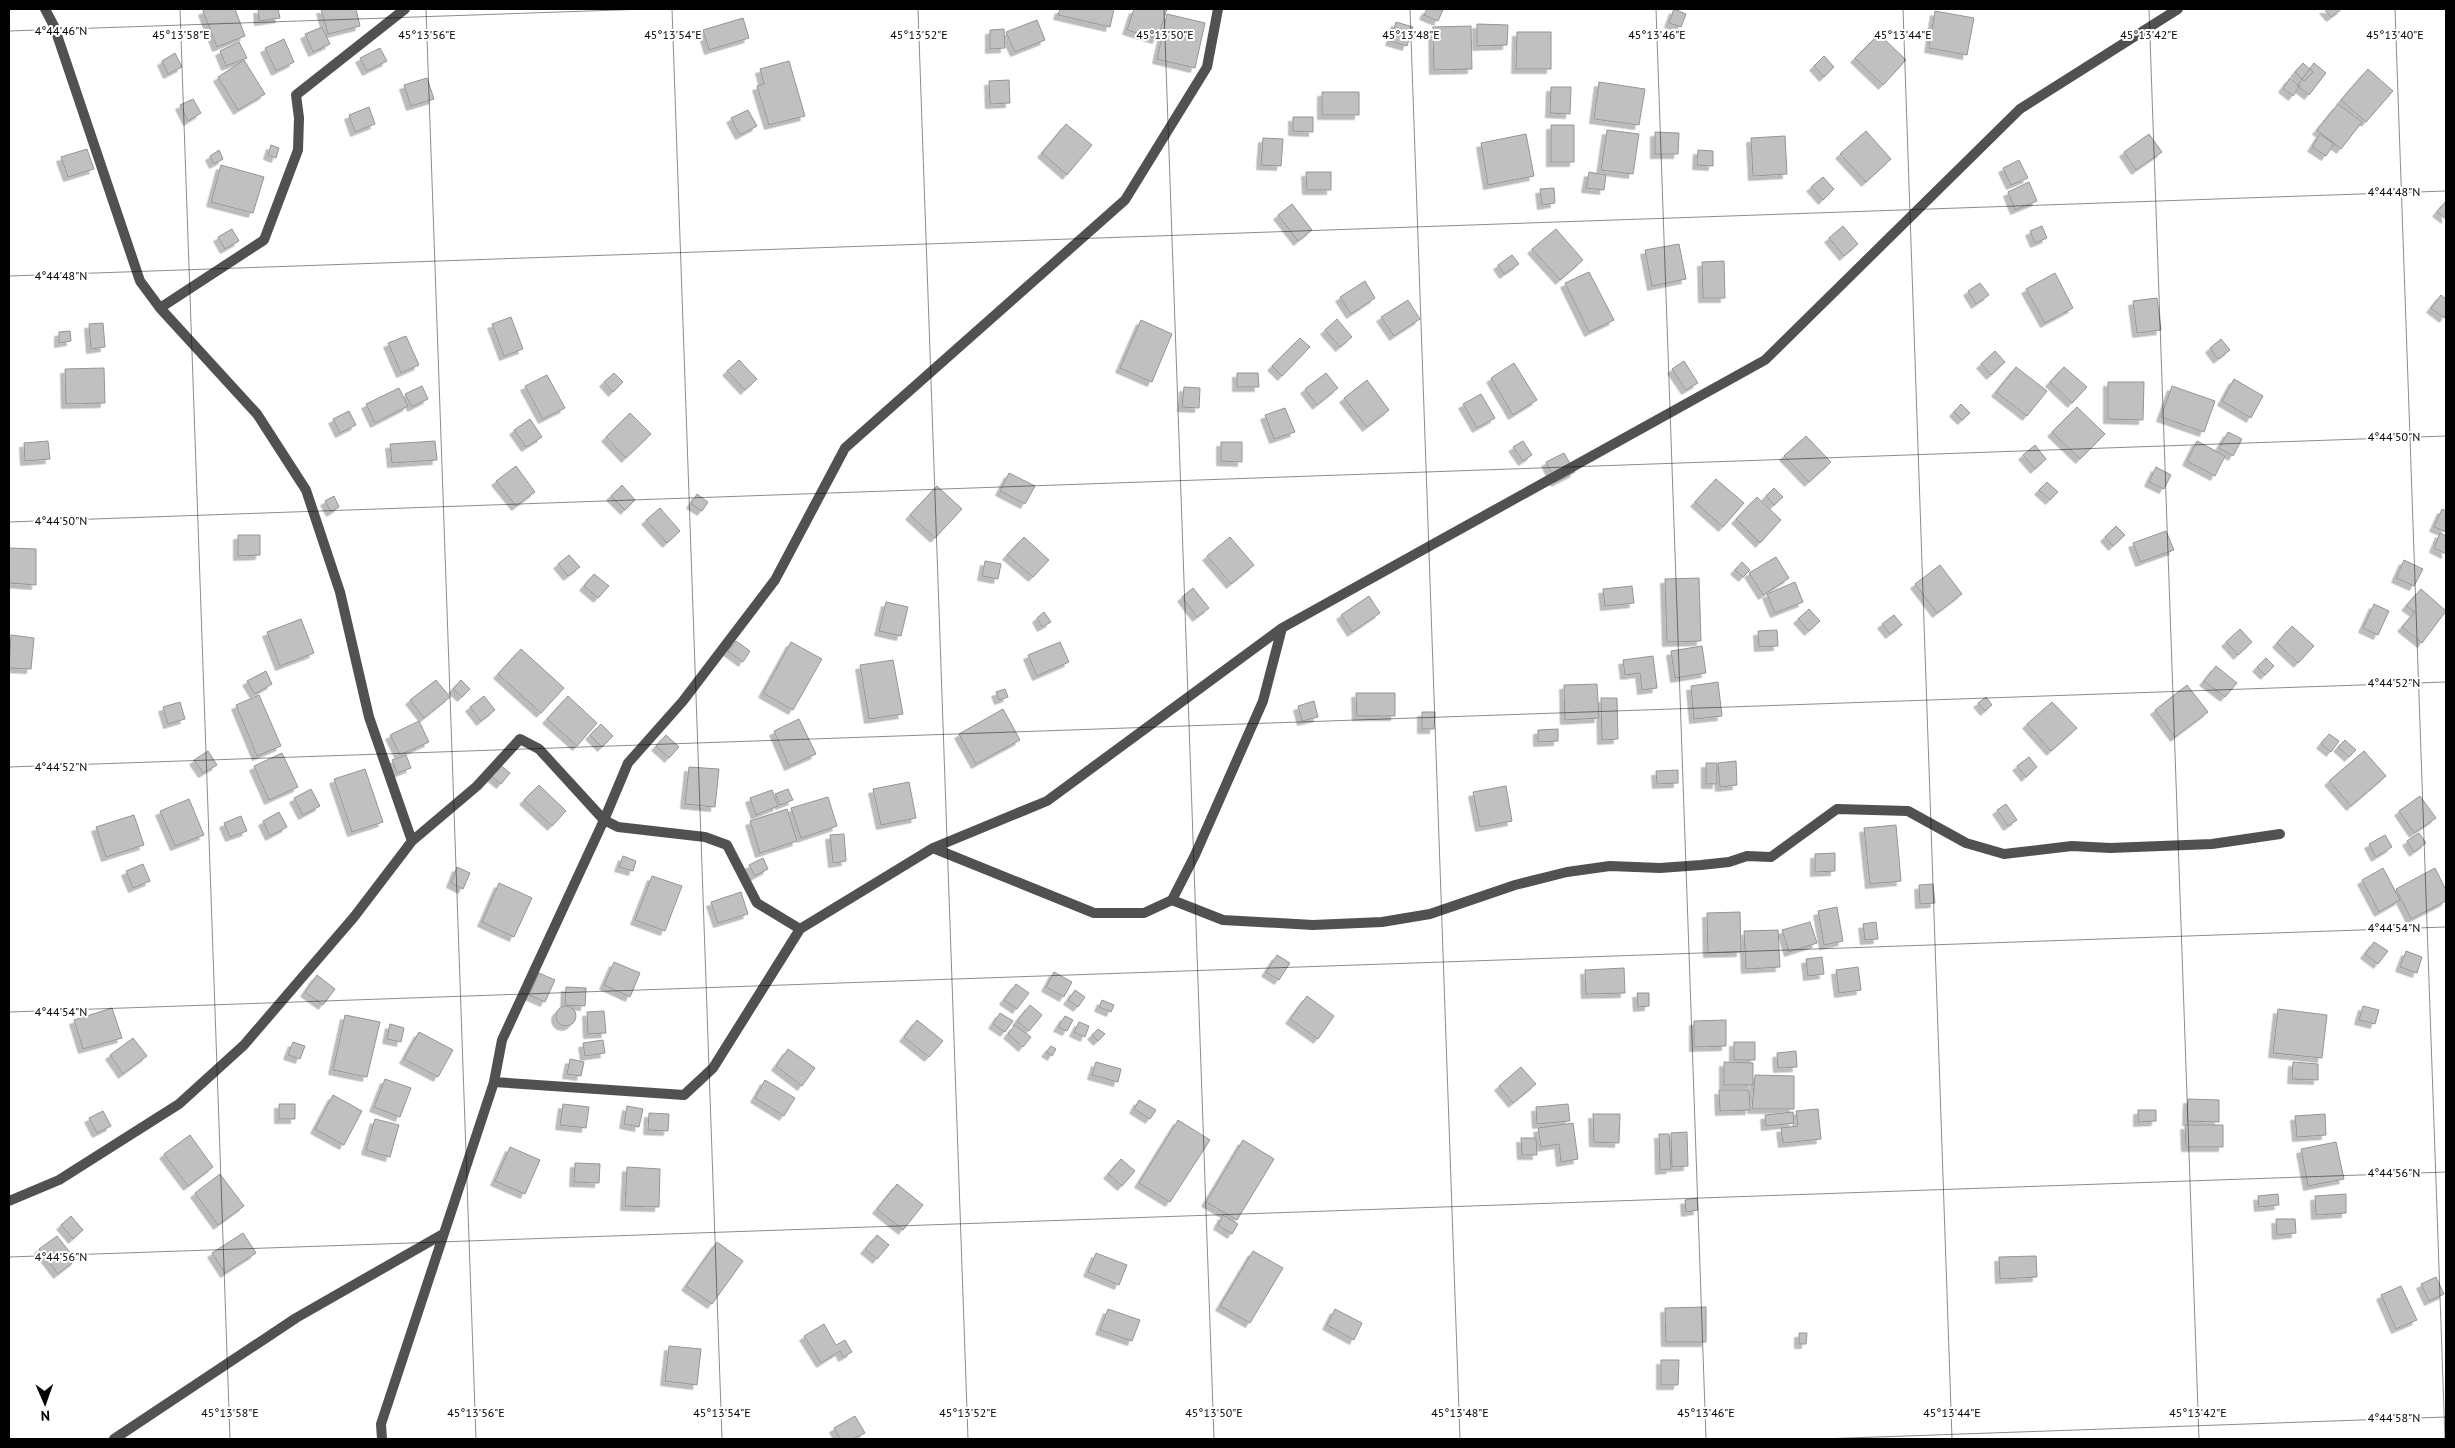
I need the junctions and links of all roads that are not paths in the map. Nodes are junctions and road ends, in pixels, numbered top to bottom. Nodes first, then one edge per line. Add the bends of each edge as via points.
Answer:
1 (45, 9) edge
2 (405, 9) edge
3 (1218, 9) edge
4 (2178, 9) edge
5 (160, 308) junction
6 (1282, 628) junction
7 (604, 820) junction
8 (2280, 834) dead end
9 (412, 841) junction
10 (933, 848) junction
11 (1172, 900) junction
12 (800, 929) junction
13 (494, 1082) junction
14 (9, 1201) edge
15 (444, 1234) junction
16 (114, 1439) edge
17 (382, 1439) edge

1 - 5 street via 54,26 140,281
2 - 5 street via 296,95 298,150 264,240
3 - 7 street via 1207,67 1125,200 845,448 775,580 683,700 628,763
4 - 6 street via 2020,109 1765,360
5 - 9 street via 257,414 306,490 340,592 369,717
6 - 10 street via 1048,801
6 - 11 street via 1263,701
7 - 9 street via 539,749 520,739 476,786
7 - 12 street via 618,827 705,838 727,845 757,903
7 - 13 street via 502,1040
8 - 11 street via 2212,844 2110,848 2072,846 2004,854 1966,843 1908,811 1836,809 1771,857 1747,856 1701,865 1660,868 1610,866 1567,872 1515,885 1430,914 1382,922 1313,925 1223,920
9 - 14 street via 354,917 244,1045 179,1104 59,1180
10 - 11 street via 1094,913 1144,913
10 - 12 street
12 - 13 street via 713,1068 684,1095
13 - 15 street
15 - 16 street via 296,1318
15 - 17 street via 381,1424

